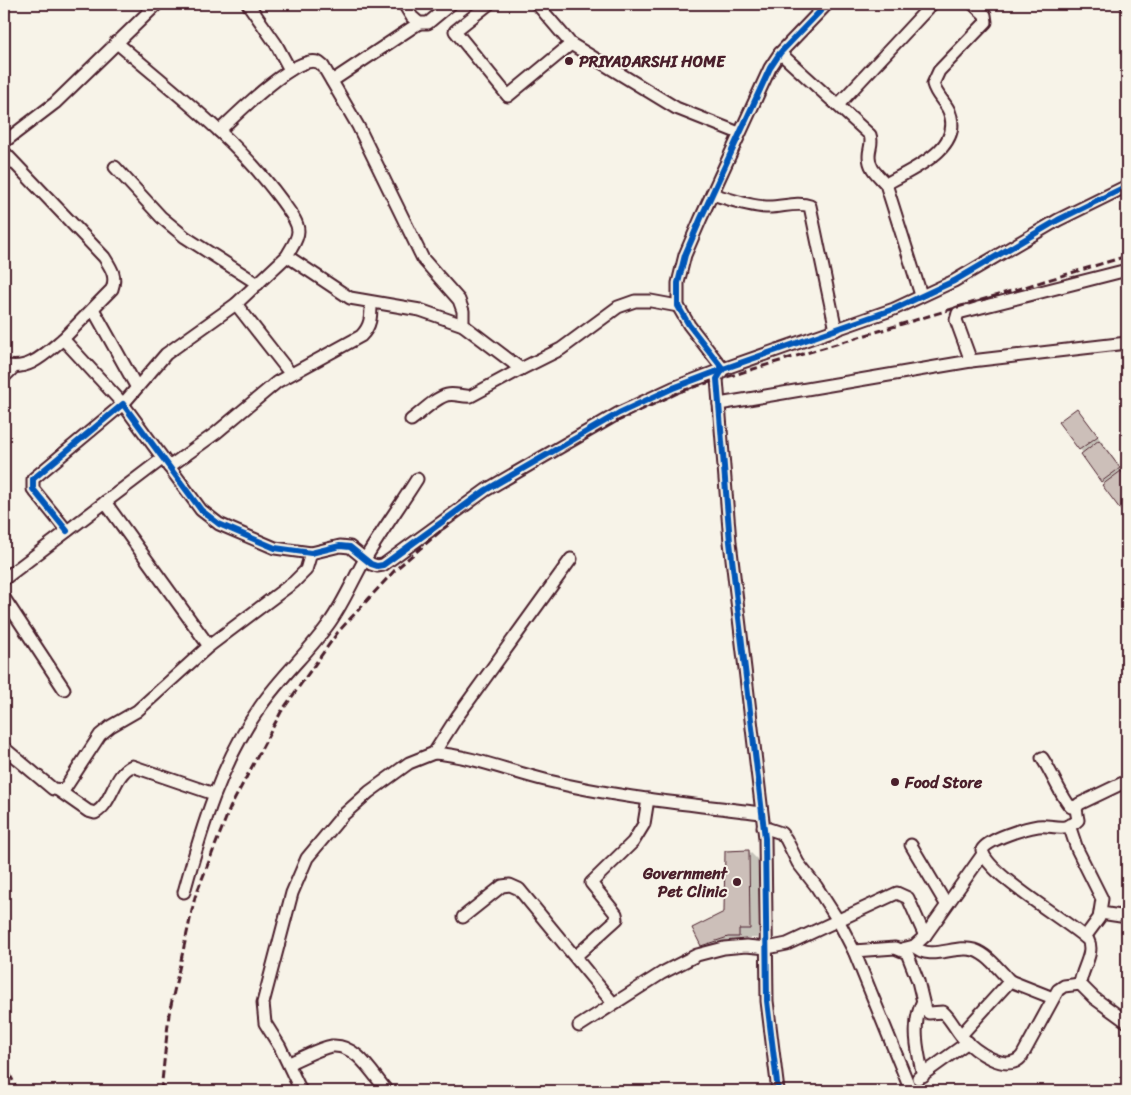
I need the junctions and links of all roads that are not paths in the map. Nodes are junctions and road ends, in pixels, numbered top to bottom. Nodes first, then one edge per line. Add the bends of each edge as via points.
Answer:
1 (157, 4) edge
2 (248, 4) edge
3 (404, 4) edge
4 (450, 4) edge
5 (489, 4) edge
6 (537, 4) edge
7 (826, 4) edge
8 (932, 4) edge
9 (973, 4) edge
10 (419, 23) junction
11 (116, 42) junction
12 (570, 44) junction
13 (780, 53) junction
14 (290, 70) junction
15 (332, 81) junction
16 (838, 105) junction
17 (219, 131) junction
18 (739, 133) junction
19 (4, 142) edge
20 (4, 152) edge
21 (115, 167) dead end
22 (886, 184) junction
23 (1127, 186) edge
24 (712, 194) junction
25 (287, 256) junction
26 (1127, 270) edge
27 (258, 284) junction
28 (921, 295) junction
29 (371, 303) junction
30 (236, 304) junction
31 (678, 306) junction
32 (92, 309) junction
33 (463, 325) junction
34 (836, 330) junction
35 (63, 339) junction
36 (1127, 343) edge
37 (971, 361) junction
38 (9, 367) edge
39 (723, 368) junction
40 (521, 369) junction
41 (290, 373) junction
42 (4, 377) edge
43 (136, 386) junction
44 (123, 404) junction
45 (719, 404) junction
46 (411, 420) dead end
47 (165, 463) junction
48 (417, 479) dead end
49 (105, 502) junction
50 (67, 530) junction
51 (311, 553) junction
52 (365, 559) junction
53 (571, 559) dead end
54 (4, 579) edge
55 (4, 598) edge
56 (209, 646) junction
57 (64, 689) dead end
58 (4, 748) edge
59 (434, 753) junction
60 (1042, 758) dead end
61 (1127, 781) edge
62 (58, 790) junction
63 (214, 794) junction
64 (648, 799) junction
65 (1077, 806) junction
66 (761, 813) junction
67 (1069, 825) junction
68 (763, 827) junction
69 (911, 845) dead end
70 (983, 854) junction
71 (184, 892) dead end
72 (946, 904) junction
73 (1101, 913) junction
74 (463, 917) dead end
75 (1127, 917) edge
76 (839, 922) junction
77 (925, 936) junction
78 (1085, 937) junction
79 (914, 946) junction
80 (767, 948) junction
81 (902, 949) junction
82 (854, 951) junction
83 (576, 956) junction
84 (1010, 981) junction
85 (1080, 984) junction
86 (1053, 998) junction
87 (612, 1002) junction
88 (922, 1003) junction
89 (1127, 1022) edge
90 (579, 1026) dead end
91 (964, 1039) junction
92 (289, 1064) junction
93 (923, 1076) junction
94 (909, 1089) edge
95 (301, 1091) edge
96 (387, 1091) edge
97 (778, 1091) edge

1 - 11 street
2 - 14 street
3 - 10 street
4 - 10 street via 428,23
5 - 12 street via 455,31 508,96
6 - 12 street
7 - 13 street
8 - 16 street
9 - 22 street via 985,16 986,22 939,71 933,84 949,112 952,126 948,139 932,157
10 - 15 street
11 - 17 street
11 - 19 street via 55,104
12 - 18 street via 676,108
13 - 16 street
13 - 18 street
14 - 15 street via 308,62 317,62
14 - 17 street
15 - 33 street via 374,156 423,259 459,300
16 - 22 street via 870,135 870,163
17 - 25 street via 272,188 295,221 298,230 296,241
18 - 24 street
20 - 32 street via 104,257 113,272 115,282 112,289
21 - 27 street via 140,196 179,232
22 - 28 street
23 - 28 street via 1058,220 954,281
24 - 31 street via 685,255 678,283
24 - 34 street via 767,207 810,206
25 - 27 street
25 - 29 street via 344,295
26 - 37 street via 958,313 956,320
27 - 30 street
28 - 34 street
29 - 33 street via 420,310
29 - 41 street via 371,320 361,336
30 - 41 street
30 - 43 street via 166,354
31 - 39 street
31 - 40 street via 635,301 618,308 561,349
32 - 35 street
32 - 43 street
33 - 40 street
34 - 39 street
35 - 38 street via 42,357 28,364
35 - 44 street
36 - 37 street
37 - 45 street
38 - 42 street
39 - 45 street via 717,379
39 - 52 street via 620,413 552,450 486,490 383,565 371,564
40 - 46 street via 471,396 443,396
41 - 47 street via 216,433
43 - 44 street
44 - 47 street
44 - 50 street via 33,479 33,489
45 - 66 street via 731,552
47 - 49 street
47 - 51 street via 201,510 219,524 276,548
48 - 52 street
49 - 50 street
49 - 56 street
50 - 54 street
51 - 52 street via 340,546 350,547
51 - 56 street via 306,570 294,582
52 - 63 street via 330,621 260,707
53 - 59 street
55 - 57 street
56 - 62 street via 144,706 100,735 67,786
58 - 62 street
59 - 64 street via 454,755 550,782
59 - 92 street via 410,763 369,792 342,816 307,858 292,893 263,1003 265,1023
60 - 65 street via 1069,806
61 - 65 street
62 - 63 street via 95,813 104,805 122,774 132,766
63 - 71 street
64 - 66 street
64 - 83 street via 644,824 633,842 591,883 617,919
65 - 67 street via 1078,820
66 - 68 street
67 - 70 street via 1054,829 1037,826 1004,836 984,846
67 - 73 street via 1102,899
68 - 76 street via 781,833 786,839 798,863
68 - 80 street
69 - 72 street
70 - 72 street
70 - 78 street via 1008,881
72 - 77 street
73 - 75 street
73 - 78 street
74 - 83 street via 494,890 510,885 532,902
76 - 77 street via 901,893 908,898
76 - 80 street via 808,936
76 - 82 street
77 - 79 street
78 - 85 street via 1091,946
79 - 81 street
79 - 84 street via 923,953 974,950 990,960
80 - 87 street via 724,948 698,956
80 - 97 street via 767,1002
81 - 82 street
81 - 88 street via 911,959
82 - 94 street
83 - 87 street
84 - 86 street
84 - 91 street
85 - 86 street via 1064,986
85 - 89 street
86 - 91 street via 1018,1061 1012,1064 984,1054
87 - 90 street
88 - 91 street via 929,1013 939,1011 946,1015
88 - 93 street via 917,1045
91 - 93 street
92 - 95 street
92 - 96 street via 331,1046 342,1047 360,1058
93 - 94 street

